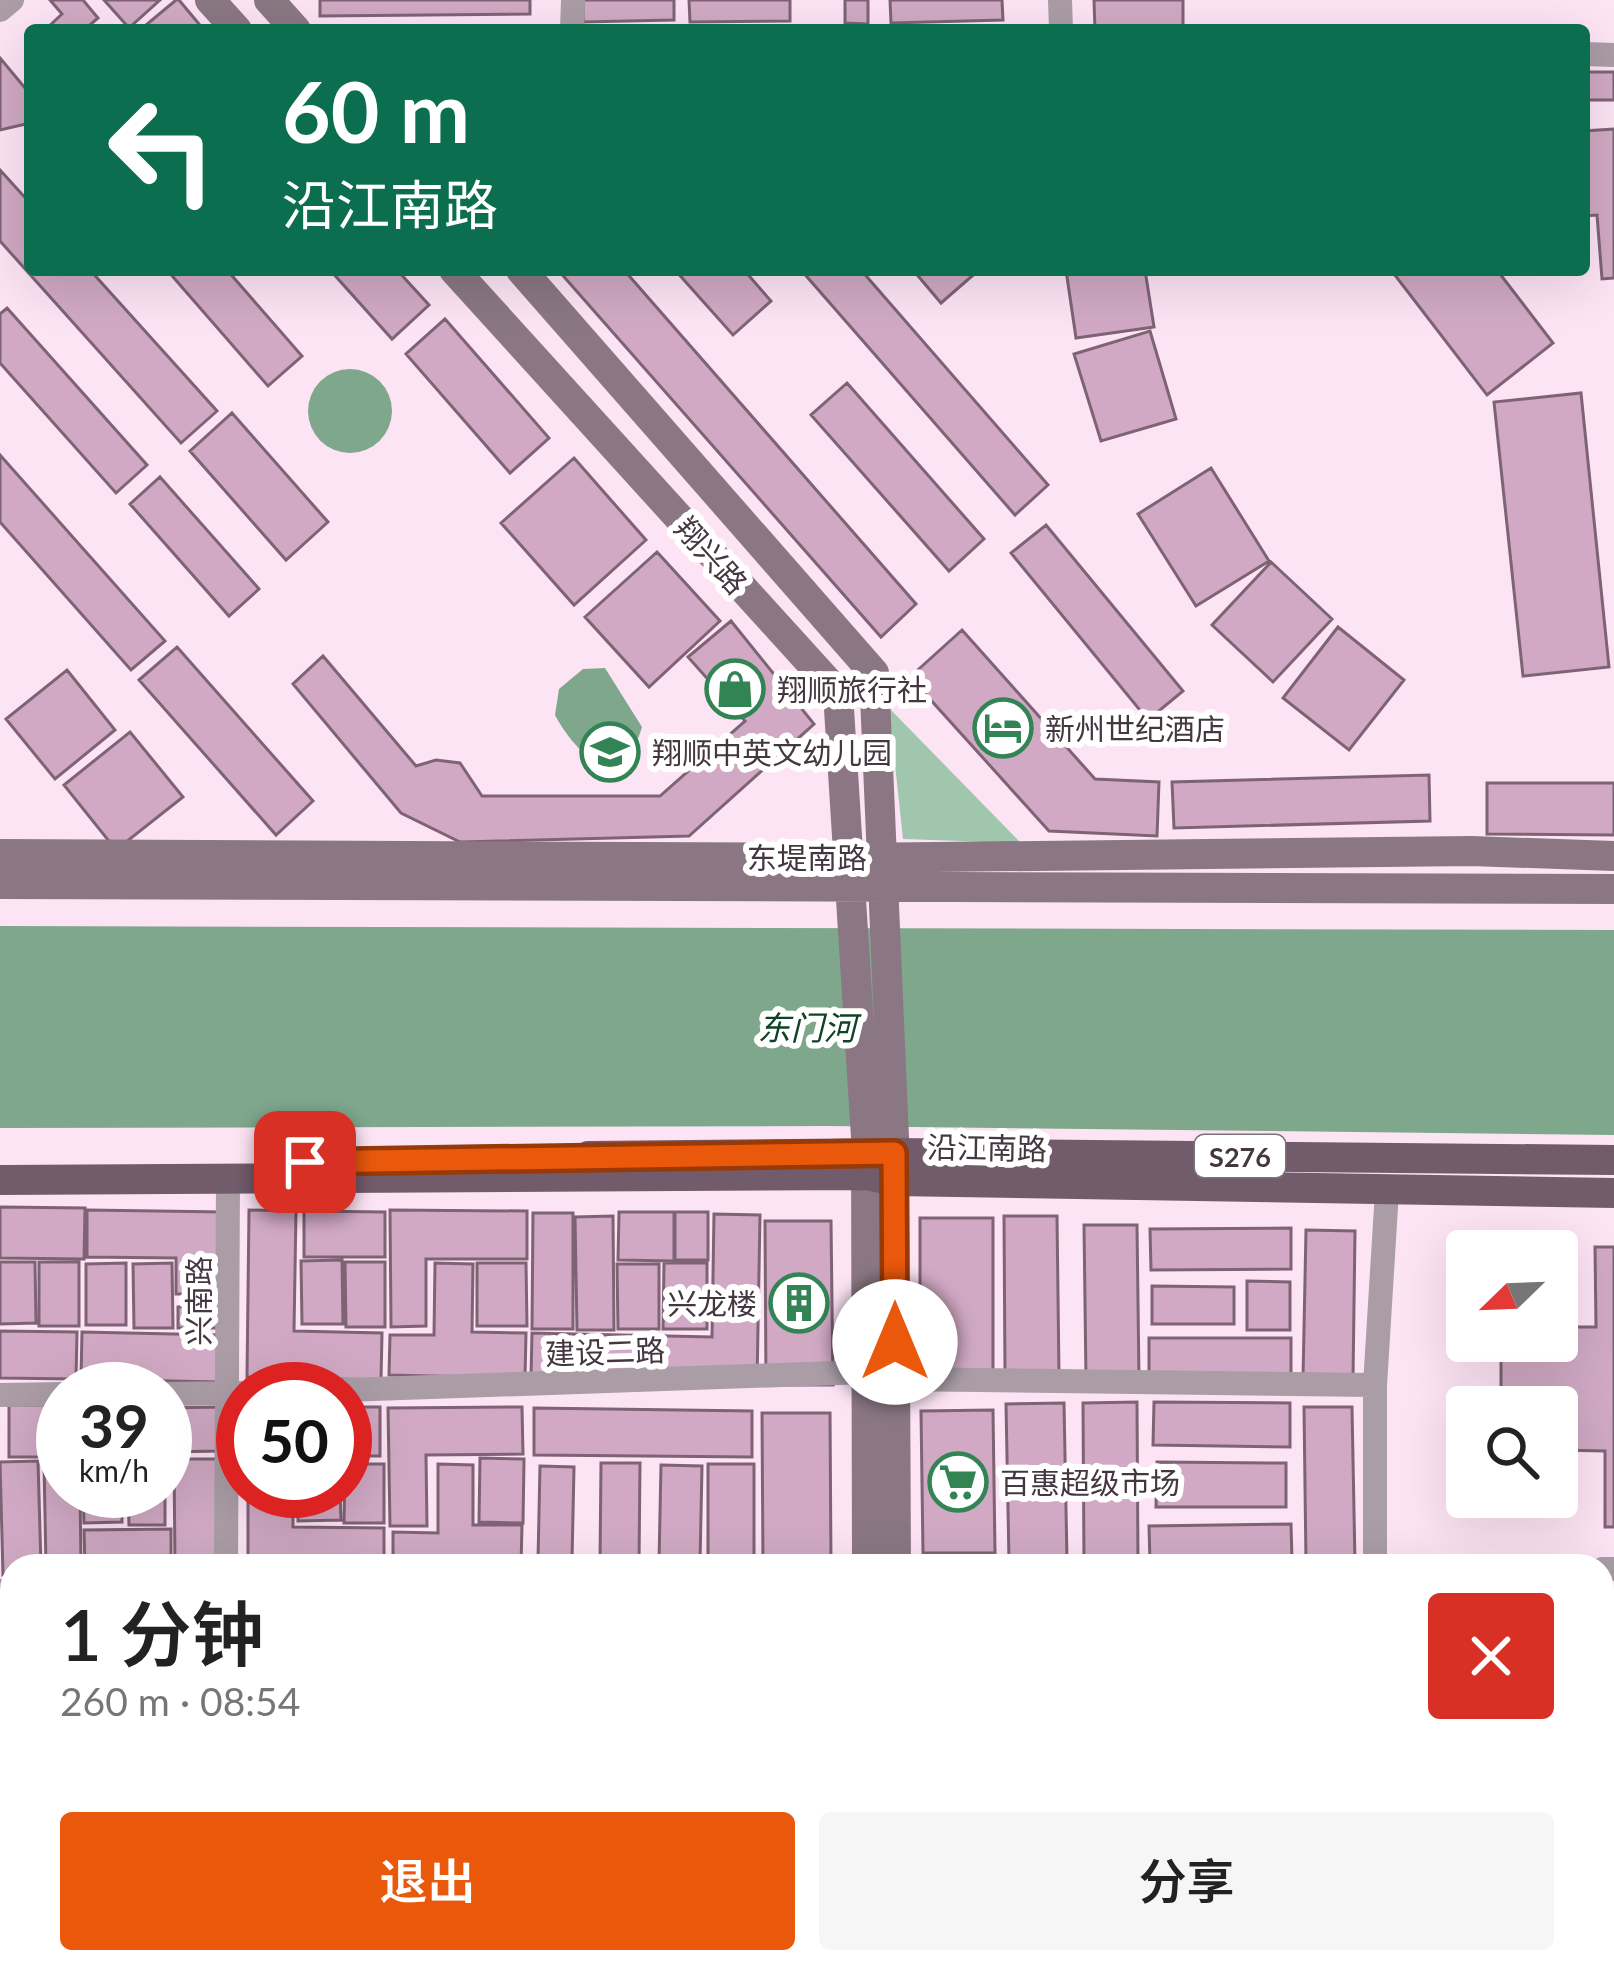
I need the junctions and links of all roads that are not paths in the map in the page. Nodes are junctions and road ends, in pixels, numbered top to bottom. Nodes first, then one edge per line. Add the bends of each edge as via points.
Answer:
1 (12, 0) edge
2 (210, 0) edge
3 (269, 0) edge
4 (0, 10) edge
5 (232, 24) edge
6 (291, 24) edge
7 (459, 276) edge
8 (526, 276) edge
9 (0, 854) edge
10 (885, 856) junction
11 (1614, 856) edge
12 (852, 858) junction
13 (0, 884) edge
14 (1614, 889) edge
15 (854, 890) junction
16 (887, 890) junction
17 (880, 1156) junction
18 (1614, 1160) edge
19 (0, 1162) edge
20 (0, 1180) edge
21 (228, 1180) junction
22 (1387, 1191) junction
23 (1614, 1193) edge
24 (235, 1362) edge
25 (881, 1376) junction
26 (1375, 1385) junction
27 (372, 1389) edge
28 (36, 1394) edge
29 (0, 1395) edge
30 (229, 1518) edge
31 (227, 1554) edge
32 (868, 1554) edge
33 (895, 1554) edge
34 (1375, 1554) edge

1 - 4 street
2 - 5 main road
3 - 6 main road
7 - 12 main road, 翔兴路 via 838,693
8 - 10 main road, 翔兴路 via 874,673
9 - 12 main road, 东堤南路
10 - 11 main road, 东堤南路
10 - 12 main road, 东堤南路
10 - 16 main road, 翔兴路
12 - 15 main road, 翔兴路
13 - 15 main road, 东堤南路
14 - 16 main road, 东堤南路
15 - 16 main road, 东堤南路
15 - 17 main road, 翔兴路
16 - 17 main road, 翔兴路
17 - 18 main road, 沿江南路 / S276
17 - 19 main road, 沿江南路 / S276
17 - 21 main road, 沿江南路 / S276
17 - 22 main road, 沿江南路 / S276
17 - 25 main road
20 - 21 main road, 沿江南路 / S276
21 - 24 street, 兴南路
22 - 23 main road, 沿江南路 / S276
22 - 26 street
25 - 26 street, 建设二路
25 - 27 street, 建设二路
25 - 32 main road
25 - 33 main road
26 - 34 street
28 - 29 street
30 - 31 street, 兴南路

